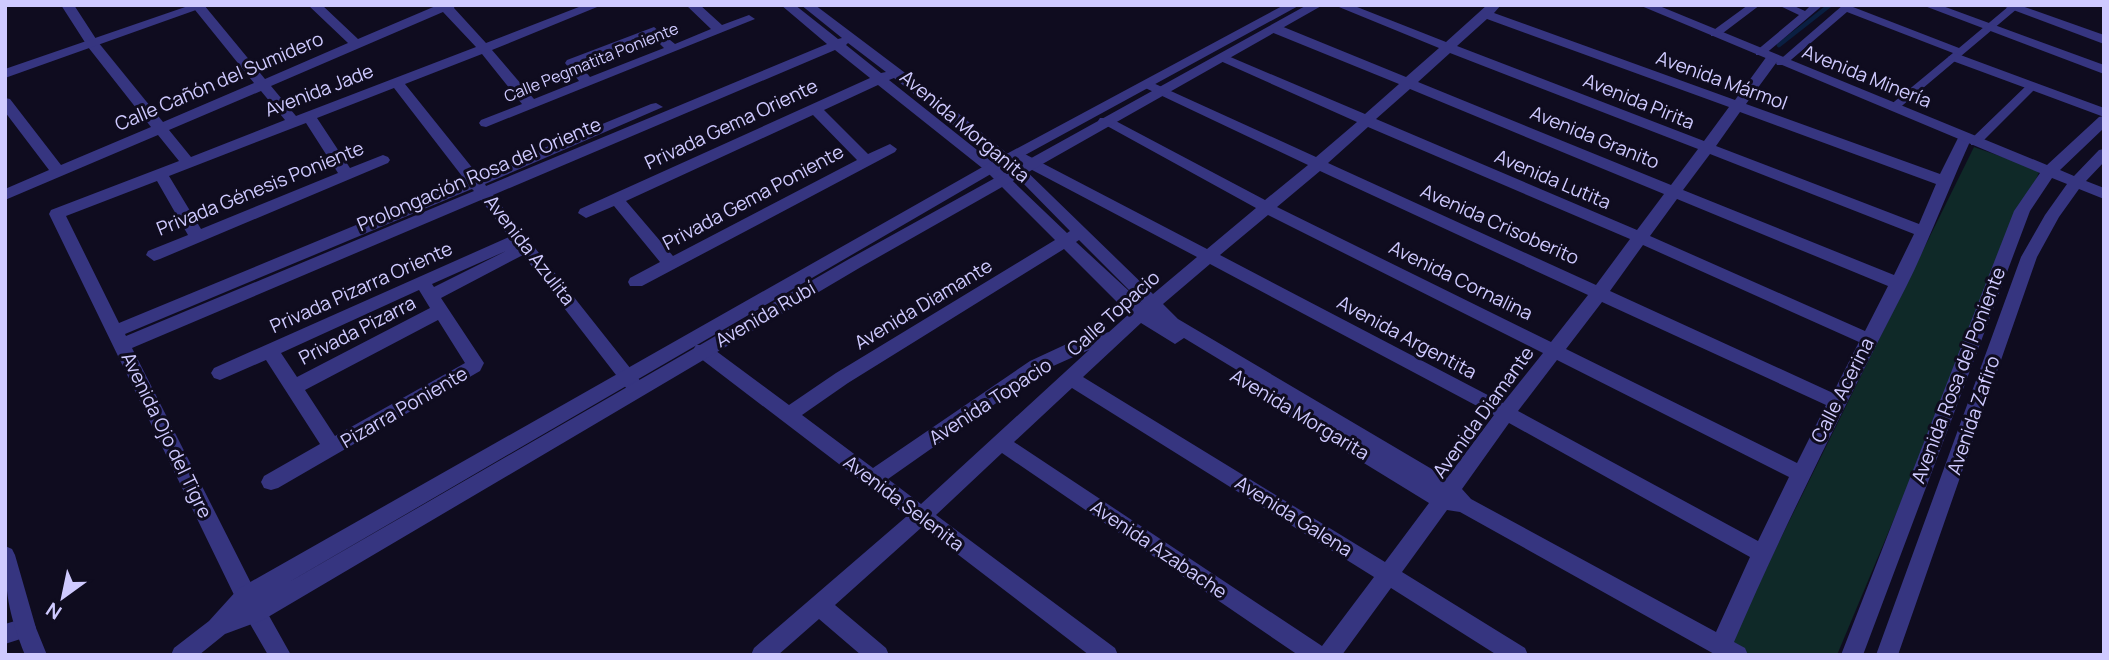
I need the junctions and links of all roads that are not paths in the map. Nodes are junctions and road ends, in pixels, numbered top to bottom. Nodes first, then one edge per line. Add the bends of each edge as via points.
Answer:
1 (67, 5) edge
2 (314, 5) edge
3 (596, 5) edge
4 (692, 5) edge
5 (787, 5) edge
6 (807, 5) edge
7 (1294, 5) edge
8 (1317, 5) edge
9 (1340, 5) edge
10 (1645, 5) edge
11 (1755, 5) edge
12 (1783, 5) edge
13 (1818, 5) edge
14 (1928, 5) edge
15 (2033, 5) edge
16 (200, 6) edge
17 (446, 6) edge
18 (1848, 7) edge
19 (2009, 7) edge
20 (567, 10) edge
21 (1490, 10) edge
22 (1807, 15) junction
23 (749, 19) dead end
24 (1990, 27) junction
25 (1276, 29) junction
26 (720, 30) junction
27 (2104, 30) edge
28 (1715, 34) junction
29 (837, 37) junction
30 (2104, 40) edge
31 (355, 43) junction
32 (93, 44) junction
33 (483, 47) junction
34 (1450, 47) junction
35 (673, 49) junction
36 (1957, 55) junction
37 (1771, 58) junction
38 (1223, 59) junction
39 (2104, 70) edge
40 (5, 74) edge
41 (891, 79) junction
42 (396, 81) junction
43 (587, 83) junction
44 (1408, 83) junction
45 (263, 84) junction
46 (2032, 86) junction
47 (1152, 88) junction
48 (5, 102) edge
49 (531, 105) junction
50 (1737, 106) junction
51 (1894, 108) junction
52 (818, 112) junction
53 (2104, 113) edge
54 (301, 118) junction
55 (2104, 120) edge
56 (1105, 121) junction
57 (1365, 121) junction
58 (486, 123) dead end
59 (161, 127) junction
60 (1970, 139) junction
61 (890, 149) dead end
62 (1707, 149) junction
63 (383, 160) dead end
64 (2101, 160) edge
65 (866, 161) junction
66 (187, 162) junction
67 (1317, 165) junction
68 (1011, 166) junction
69 (58, 172) junction
70 (2049, 172) junction
71 (160, 173) junction
72 (348, 176) junction
73 (1944, 181) junction
74 (2075, 183) junction
75 (480, 187) junction
76 (1674, 190) junction
77 (2104, 194) edge
78 (5, 195) edge
79 (617, 200) junction
80 (1267, 208) junction
81 (57, 214) joint
82 (586, 214) dead end
83 (1081, 232) junction
84 (1924, 232) junction
85 (198, 237) junction
86 (1639, 237) junction
87 (1065, 241) junction
88 (523, 242) junction
89 (154, 255) dead end
90 (1209, 257) junction
91 (849, 258) junction
92 (671, 264) junction
93 (636, 282) dead end
94 (1899, 284) junction
95 (1600, 292) junction
96 (430, 296) junction
97 (1145, 310) junction
98 (1116, 337) junction
99 (120, 338) junction
100 (1868, 339) junction
101 (702, 350) junction
102 (1555, 350) junction
103 (270, 351) junction
104 (220, 373) dead end
105 (1071, 378) junction
106 (632, 382) junction
107 (294, 387) junction
108 (1950, 396) junction
109 (1836, 402) junction
110 (1975, 407) junction
111 (1506, 413) junction
112 (788, 415) junction
113 (1001, 443) junction
114 (333, 448) junction
115 (1800, 473) junction
116 (872, 479) junction
117 (271, 482) dead end
118 (1453, 499) junction
119 (920, 516) junction
120 (1760, 552) junction
121 (5, 555) edge
122 (1883, 572) junction
123 (1390, 575) junction
124 (1912, 587) junction
125 (251, 604) junction
126 (820, 606) junction
127 (15, 631) edge
128 (1729, 650) edge
129 (36, 655) edge
130 (182, 655) edge
131 (280, 655) edge
132 (762, 655) edge
133 (878, 655) edge
134 (1107, 655) edge
135 (1317, 655) edge
136 (1329, 655) edge
137 (1517, 655) edge
138 (1852, 655) edge
139 (1887, 655) edge

1 - 32 street
2 - 31 street
3 - 20 street, Avenida Jade
4 - 26 street
5 - 29 street, Avenida Morganita
6 - 29 street, Avenida Morganita
7 - 47 street, Avenida Rubí
8 - 25 street, Avenida Rubí
9 - 34 street, Avenida Pirita
10 - 28 street, Avenida Minería
11 - 28 street
12 - 22 street
13 - 22 street
14 - 24 street
15 - 27 street
16 - 32 street
16 - 45 street
17 - 31 street, Calle Cañón del Sumidero
17 - 33 street
18 - 36 street
18 - 37 street
19 - 24 street
19 - 30 street
20 - 33 street, Avenida Jade
21 - 34 street, Calle Topacio
21 - 50 street, Avenida Mármol
22 - 37 street
23 - 26 street, Calle Pegmatita Poniente
24 - 36 street
24 - 39 street
25 - 38 street, Avenida Rubí
25 - 44 street, Avenida Granito
26 - 35 street, Calle Pegmatita Poniente
28 - 37 street, Avenida Minería
29 - 41 street, Avenida Morganita
29 - 75 street, Prolongación Rosa del Oriente
31 - 45 street, Calle Cañón del Sumidero
32 - 40 street
32 - 59 street
33 - 42 street, Avenida Jade
33 - 49 street
34 - 44 street, Calle Topacio
34 - 62 street, Avenida Pirita
35 - 43 street, Calle Pegmatita Poniente
35 - 43 street via 654,31 572,63
36 - 46 street
36 - 51 street
37 - 50 street, Avenida Diamante
37 - 51 street, Avenida Minería
38 - 47 street, Avenida Rubí
38 - 57 street, Avenida Lutita
41 - 52 street, Privada Gema Oriente
41 - 68 street, Avenida Morganita
42 - 54 street, Avenida Jade
42 - 75 street, Avenida Azulita
43 - 49 street, Calle Pegmatita Poniente
44 - 57 street, Calle Topacio
44 - 76 street, Avenida Granito
45 - 54 street
45 - 59 street, Calle Cañón del Sumidero
46 - 53 street
46 - 60 street
47 - 56 street, Avenida Rubí
47 - 67 street, Avenida Crisoberito
47 - 68 street, Avenida Rubí
48 - 69 street
49 - 58 street, Calle Pegmatita Poniente
50 - 62 street, Avenida Diamante
50 - 73 street, Avenida Mármol
51 - 60 street, Avenida Minería
52 - 65 street
52 - 79 street, Privada Gema Oriente
54 - 66 street, Avenida Jade
54 - 72 street
55 - 70 street, Avenida Rosa del Poniente
56 - 68 street, Avenida Rubí
56 - 80 street, Avenida Cornalina
57 - 67 street, Calle Topacio
57 - 86 street, Avenida Lutita
59 - 66 street
59 - 69 street, Calle Cañón del Sumidero
60 - 70 street, Avenida Minería
60 - 73 street, Calle Acerina
61 - 65 street, Privada Gema Poniente
62 - 76 street, Avenida Diamante
62 - 84 street, Avenida Pirita
63 - 72 street, Privada Génesis Poniente
64 - 74 street
65 - 92 street, Privada Gema Poniente
66 - 71 street, Avenida Jade
67 - 80 street, Calle Topacio
67 - 95 street, Avenida Crisoberito
68 - 83 street, Avenida Morganita
68 - 87 street, Avenida Morganita
68 - 90 street, Avenida Argentita
68 - 91 street, Avenida Rubí
69 - 78 street, Calle Cañón del Sumidero
70 - 74 street, Avenida Minería
70 - 108 street, Avenida Rosa del Poniente via 2022,211
71 - 81 street, Avenida Jade
71 - 85 street
72 - 85 street, Privada Génesis Poniente
73 - 84 street, Calle Acerina
74 - 77 street, Avenida Minería
74 - 110 street, Avenida Zafiro via 2045,222 2029,257
75 - 88 street, Avenida Azulita
75 - 99 street, Prolongación Rosa del Oriente
76 - 86 street, Avenida Diamante
76 - 94 street, Avenida Granito
79 - 82 street, Privada Gema Oriente
79 - 92 street
80 - 90 street, Calle Topacio
80 - 102 street, Avenida Cornalina
81 - 99 street, Avenida Ojo del Tigre
83 - 87 street, Avenida Diamante
83 - 97 street, Avenida Morganita
84 - 94 street, Calle Acerina
85 - 89 street, Privada Génesis Poniente
86 - 95 street, Avenida Diamante
86 - 100 street, Avenida Lutita
87 - 97 street, Avenida Morganita
87 - 112 street, Avenida Diamante
88 - 96 street, Privada Pizarra Oriente
88 - 106 street, Avenida Azulita
90 - 97 street, Calle Topacio
90 - 111 street, Avenida Argentita
91 - 101 street, Avenida Rubí
91 - 106 street, Avenida Rubí
92 - 93 street, Privada Gema Poniente
94 - 100 street, Calle Acerina
95 - 102 street, Avenida Diamante
95 - 109 street, Avenida Crisoberito
96 - 103 street, Privada Pizarra Oriente
96 - 107 street, Privada Pizarra
96 - 114 street, Pizarra Poniente via 474,366
97 - 98 street, Calle Topacio
97 - 118 street, Avenida Morgarita
98 - 105 street, Calle Topacio
98 - 116 street, Avenida Topacio via 1036,366
99 - 125 street, Avenida Ojo del Tigre
100 - 109 street, Calle Acerina
101 - 106 street, Avenida Rubí
101 - 112 street, Avenida Selenita
102 - 111 street, Avenida Diamante
102 - 115 street, Avenida Cornalina
103 - 104 street, Privada Pizarra Oriente
103 - 107 street
105 - 113 street, Calle Topacio
105 - 123 street, Avenida Galena
106 - 125 street, Avenida Rubí
107 - 114 street
108 - 110 street
108 - 122 street, Avenida Rosa del Poniente
109 - 115 street, Calle Acerina
110 - 124 street, Avenida Zafiro
111 - 118 street, Avenida Diamante
111 - 120 street, Avenida Argentita
112 - 116 street, Avenida Selenita
113 - 119 street, Calle Topacio
113 - 135 street, Avenida Azabache
114 - 117 street, Pizarra Poniente
115 - 120 street, Calle Acerina
116 - 119 street, Avenida Selenita
118 - 123 street, Avenida Diamante
118 - 128 street, Avenida Morgarita
119 - 126 street, Calle Topacio
119 - 134 street, Avenida Selenita
120 - 128 street, Calle Acerina
121 - 127 street
122 - 124 street
122 - 138 street, Avenida Rosa del Poniente
123 - 136 street, Avenida Diamante
123 - 137 street, Avenida Galena
124 - 139 street, Avenida Zafiro
125 - 130 street, Avenida Rubí
125 - 131 street, Avenida Ojo del Tigre
126 - 132 street, Calle Topacio
126 - 133 street
127 - 129 street

